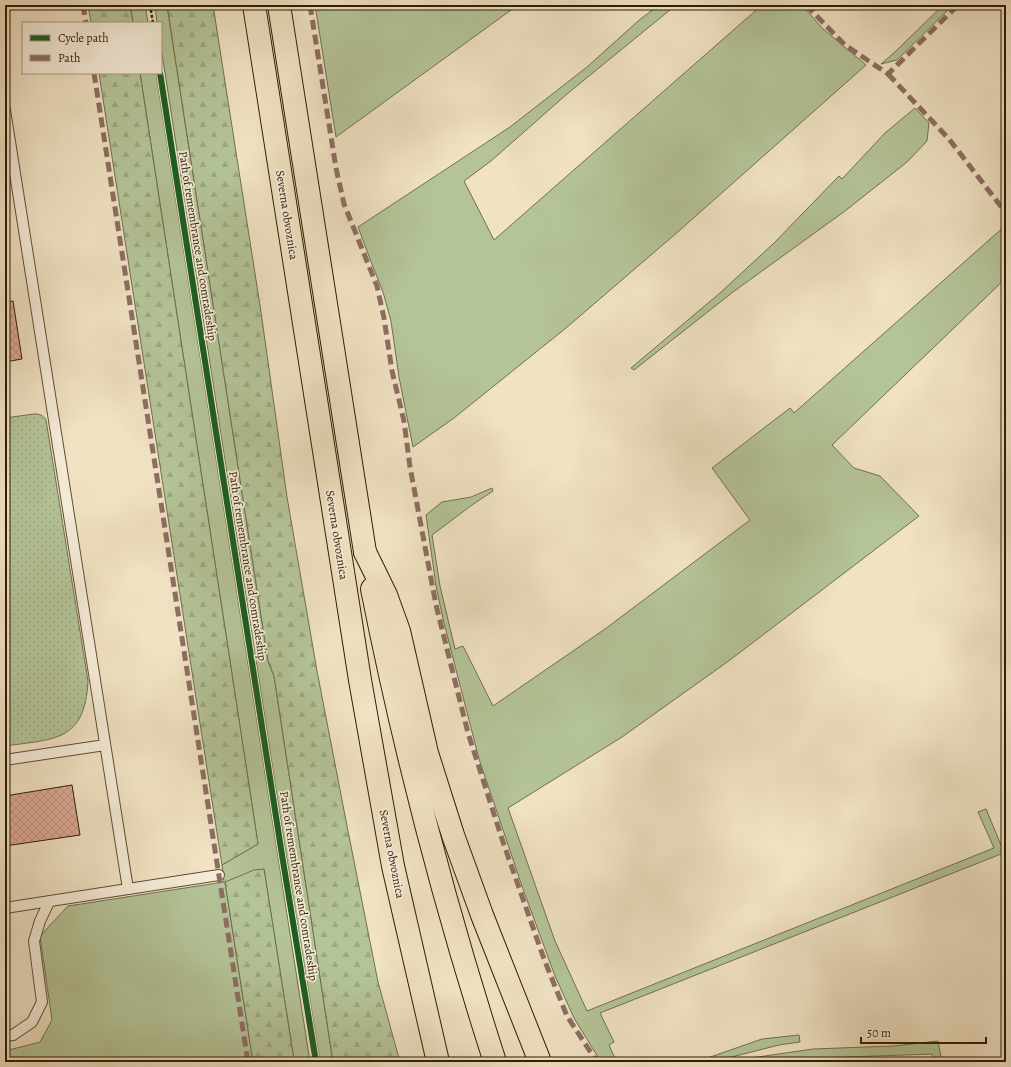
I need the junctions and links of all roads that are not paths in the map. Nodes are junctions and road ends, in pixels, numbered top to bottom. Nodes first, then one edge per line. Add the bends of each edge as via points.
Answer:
1 (254, 5) edge
2 (279, 5) edge
3 (5, 110) edge
4 (365, 552) junction
5 (105, 745) junction
6 (5, 760) edge
7 (219, 876) dead end
8 (128, 890) junction
9 (49, 902) junction
10 (5, 908) edge
11 (5, 1036) edge
12 (438, 1062) edge
13 (495, 1062) edge
14 (540, 1062) edge

1 - 12 highway, Severna obvoznica via 364,703 393,866
2 - 4 highway, Severna obvoznica
3 - 5 lane
4 - 13 highway via 385,655 412,771 446,900
4 - 14 highway via 399,631 428,753 453,835
5 - 6 lane
5 - 8 lane
7 - 8 lane
8 - 9 lane
9 - 10 lane
9 - 11 lane via 34,941 42,1002 32,1022 13,1035

